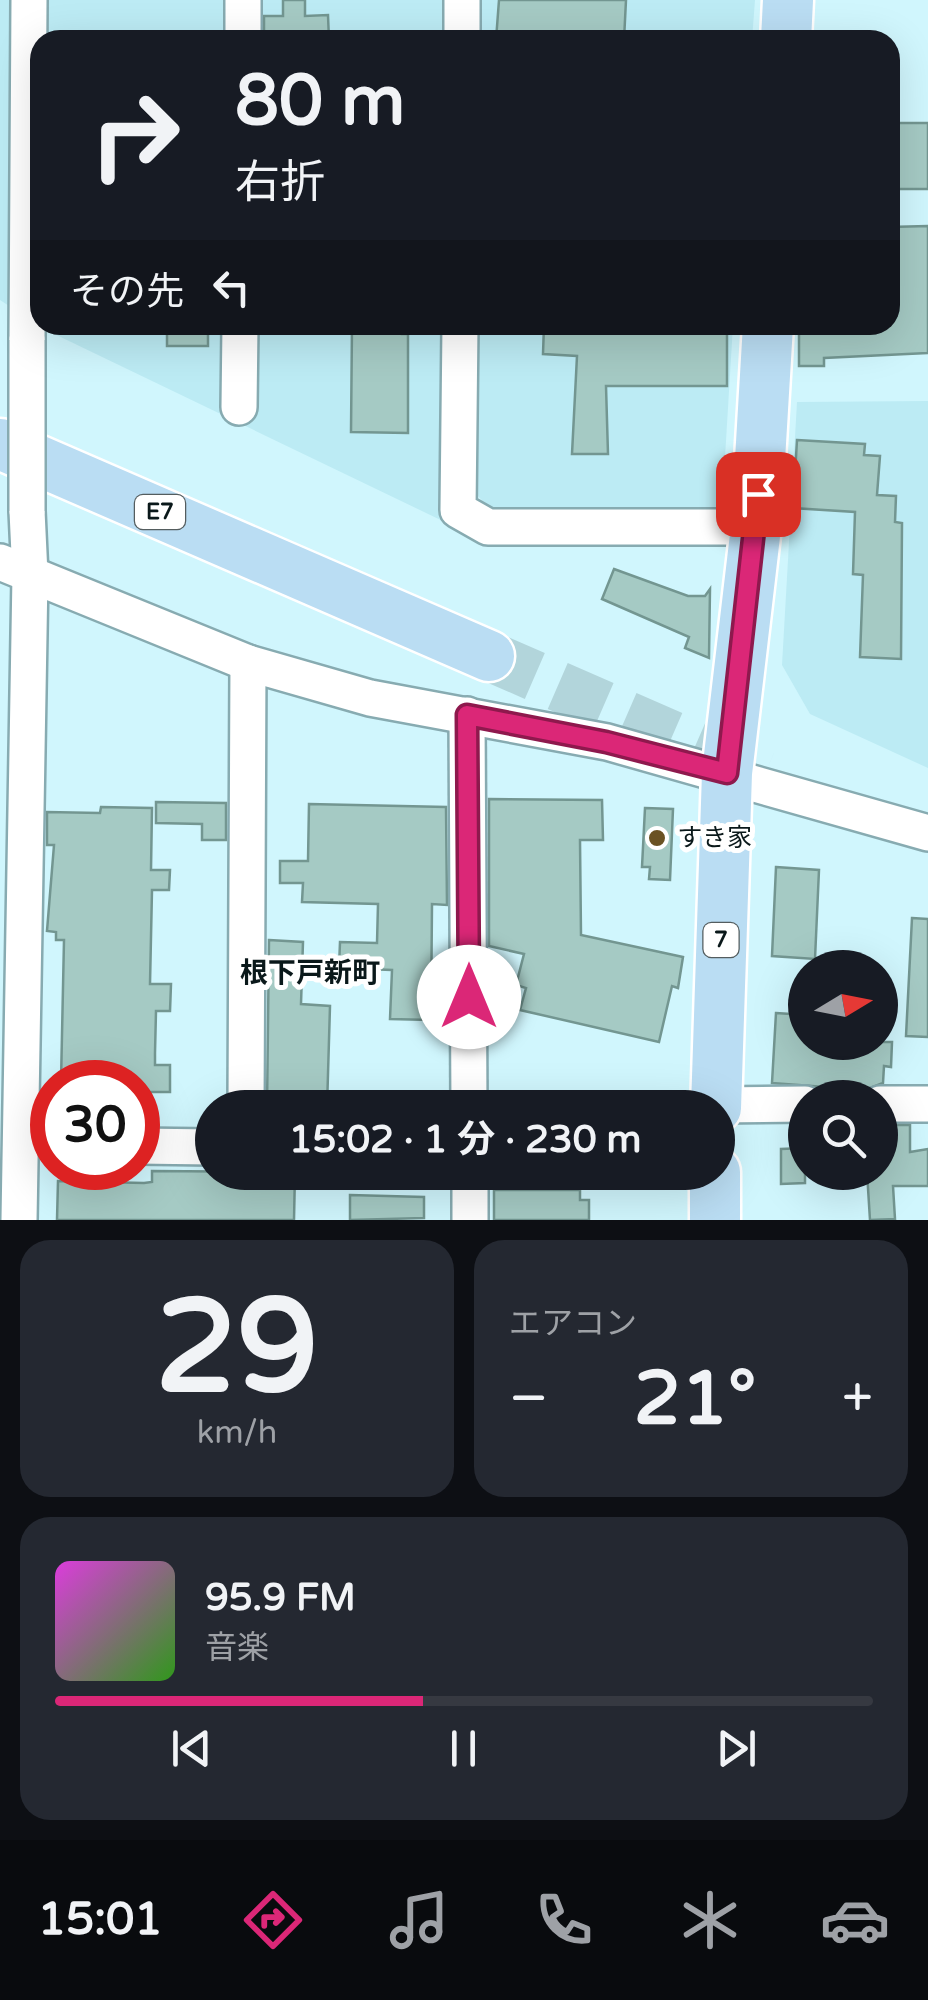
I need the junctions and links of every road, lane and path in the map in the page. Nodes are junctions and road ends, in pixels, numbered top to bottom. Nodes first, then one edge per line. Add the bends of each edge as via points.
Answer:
1 (29, 0) edge
2 (243, 0) edge
3 (462, 0) edge
4 (788, 0) edge
5 (243, 30) edge
6 (462, 30) edge
7 (786, 30) edge
8 (18, 315) edge
9 (240, 335) edge
10 (460, 335) edge
11 (767, 335) edge
12 (238, 408) dead end
13 (0, 424) edge
14 (0, 444) edge
15 (756, 527) junction
16 (15, 568) edge
17 (319, 580) junction
18 (490, 656) tunnel mouth
19 (248, 663) junction
20 (467, 715) junction
21 (727, 773) junction
22 (928, 833) edge
23 (246, 1090) edge
24 (469, 1090) edge
25 (717, 1090) edge
26 (788, 1104) edge
27 (898, 1104) edge
28 (928, 1104) edge
29 (735, 1106) edge
30 (24, 1144) edge
31 (160, 1146) edge
32 (195, 1147) edge
33 (470, 1190) edge
34 (714, 1190) edge
35 (20, 1220) edge
36 (470, 1220) edge
37 (715, 1220) edge

1 - 8 street
2 - 5 street
3 - 6 street
4 - 7 highway
8 - 16 street, bridge via 28,511
9 - 12 street
10 - 15 street via 458,510 488,528
11 - 15 highway, 7
13 - 17 highway
14 - 17 highway, E7
15 - 21 highway, 7
16 - 19 street
16 - 30 street
17 - 18 highway, E7
19 - 20 street via 370,698
19 - 23 street
20 - 21 street
20 - 24 street
21 - 22 street
21 - 25 highway, 7
26 - 29 street
27 - 28 street
30 - 35 street
31 - 32 street
33 - 36 street
34 - 37 highway

